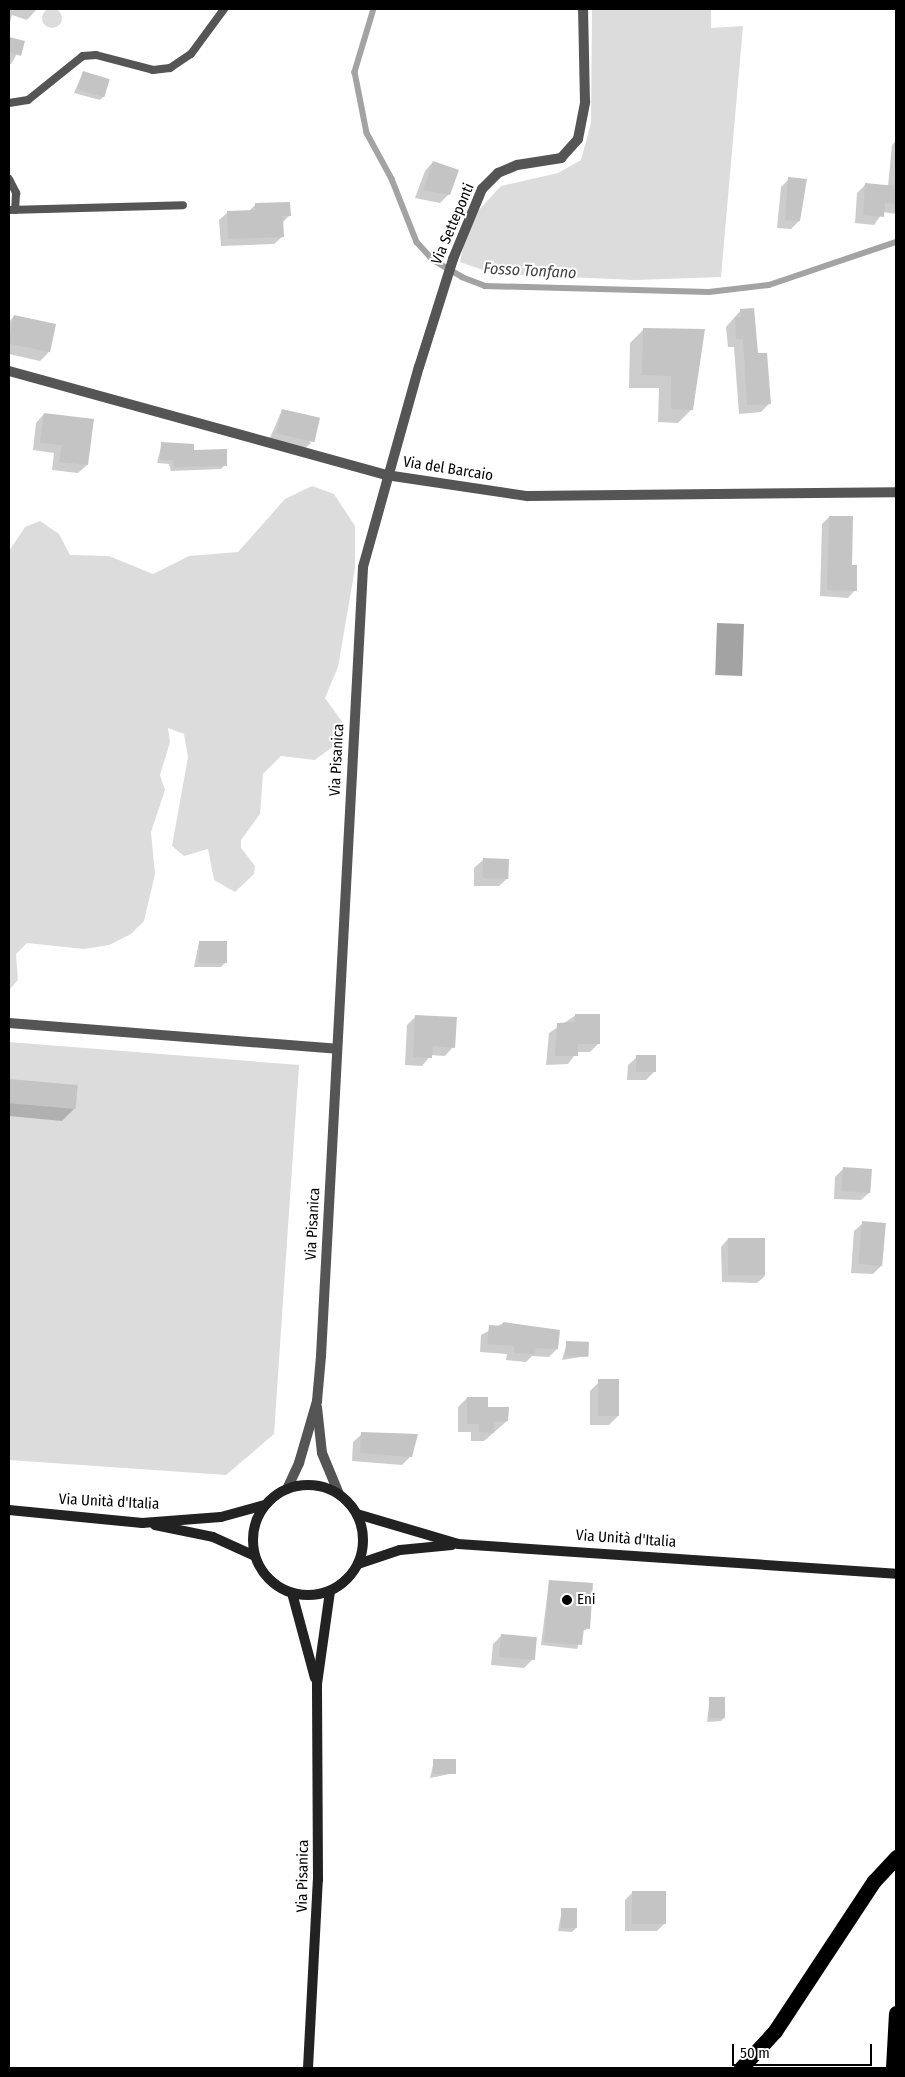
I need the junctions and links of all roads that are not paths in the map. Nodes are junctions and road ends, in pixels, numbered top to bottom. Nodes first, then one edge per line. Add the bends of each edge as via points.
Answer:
1 (224, 9) edge
2 (583, 9) edge
3 (9, 103) edge
4 (9, 179) edge
5 (183, 205) dead end
6 (12, 210) edge
7 (9, 371) edge
8 (386, 475) junction
9 (896, 492) edge
10 (9, 1022) edge
11 (337, 1049) junction
12 (317, 1401) junction
13 (287, 1489) junction
14 (339, 1494) junction
15 (265, 1505) junction
16 (9, 1510) edge
17 (357, 1514) junction
18 (142, 1523) junction
19 (458, 1544) junction
20 (255, 1556) junction
21 (358, 1564) junction
22 (896, 1574) edge
23 (330, 1591) junction
24 (292, 1593) junction
25 (317, 1684) junction
26 (896, 1857) edge
27 (896, 2013) edge
28 (308, 2068) edge
29 (741, 2068) edge
30 (893, 2068) edge

1 - 3 lane via 191,54 170,68 153,70 96,55 83,56 28,100
2 - 8 street, Via Setteponti via 585,102 578,139 561,158 517,165 498,173 482,189 453,259
4 - 6 lane via 16,193
5 - 6 lane
7 - 8 street, Via del Barcaio
8 - 9 street, Via del Barcaio via 535,497
8 - 11 street, Via Pisanica via 363,567
10 - 11 street
11 - 12 street, Via Pisanica
12 - 13 street, Via Pisanica via 299,1463
12 - 14 street, Via Pisanica via 322,1453
13 - 14 main road via 304,1484
13 - 15 main road
14 - 17 main road
15 - 18 main road, Via Unità d'Italia via 221,1516
15 - 20 main road via 252,1534
16 - 18 main road, Via Unità d'Italia
17 - 19 main road, Via Unità d'Italia
17 - 21 main road via 363,1544
18 - 20 main road via 213,1537
19 - 21 main road via 400,1550
19 - 22 main road, Via Unità d'Italia
20 - 24 main road via 269,1580
21 - 23 main road
23 - 24 main road
23 - 25 main road, Via Pisanica
24 - 25 main road, Via Pisanica
25 - 28 main road, Via Pisanica via 318,1880
26 - 29 highway via 874,1881 775,2031
27 - 30 highway

